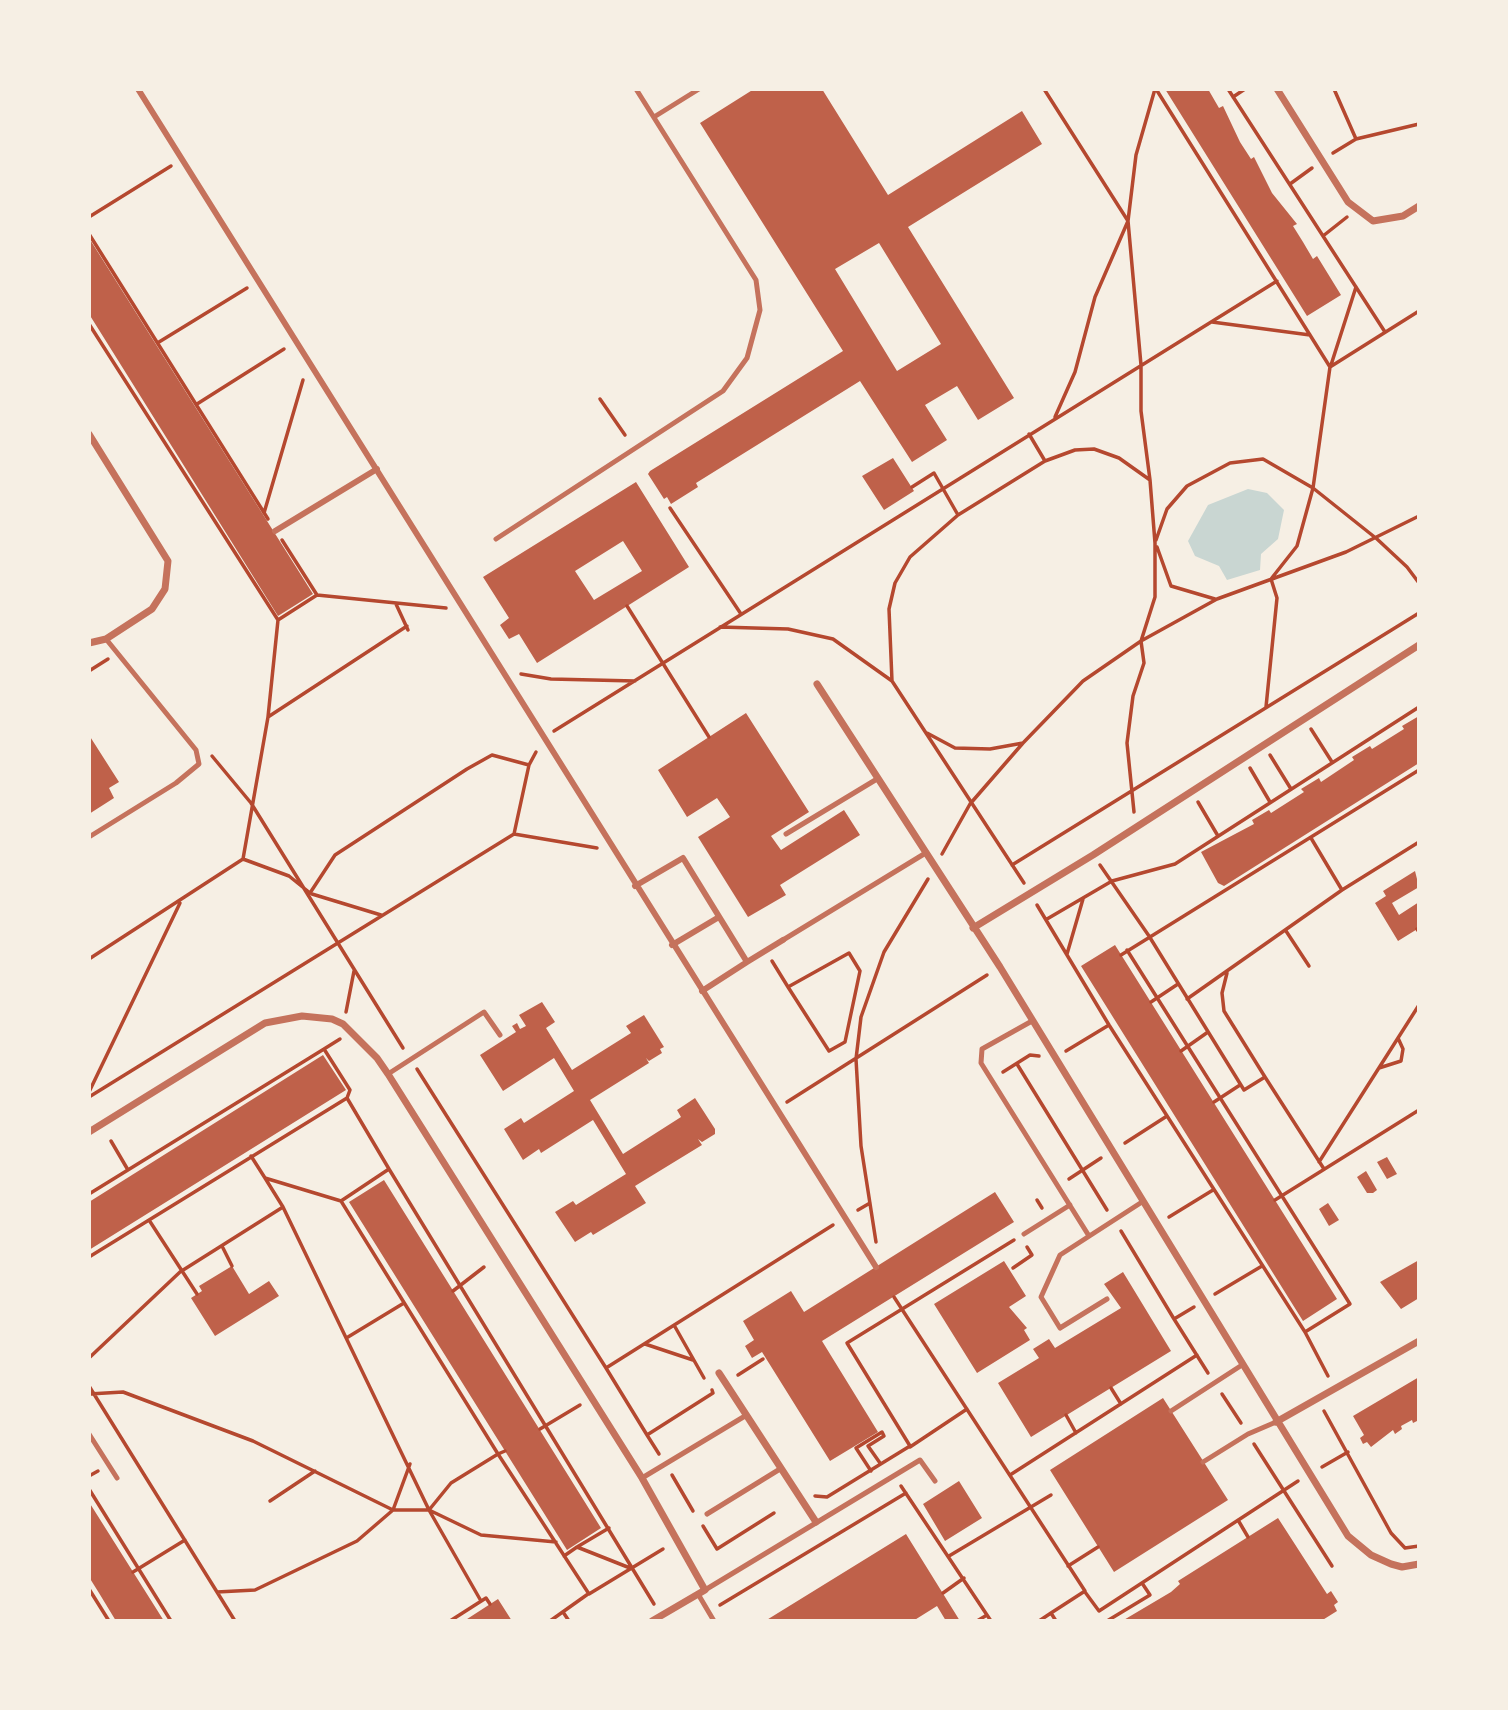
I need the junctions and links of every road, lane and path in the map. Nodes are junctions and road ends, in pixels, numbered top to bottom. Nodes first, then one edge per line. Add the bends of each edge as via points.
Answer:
1 (138, 89) edge
2 (636, 89) edge
3 (699, 89) edge
4 (1155, 89) edge
5 (1228, 89) edge
6 (1245, 89) edge
7 (1277, 89) edge
8 (1334, 89) edge
9 (1046, 90) edge
10 (1233, 97) junction
11 (654, 117) junction
12 (1419, 124) edge
13 (1356, 139) junction
14 (182, 159) junction
15 (1322, 160) junction
16 (1290, 185) junction
17 (1419, 206) edge
18 (1357, 209) junction
19 (89, 217) edge
20 (1128, 221) junction
21 (89, 234) edge
22 (1323, 236) junction
23 (258, 281) junction
24 (1277, 281) junction
25 (1356, 287) junction
26 (1419, 311) edge
27 (1212, 322) junction
28 (89, 324) edge
29 (1385, 332) junction
30 (1310, 335) junction
31 (297, 341) junction
32 (159, 342) junction
33 (309, 361) junction
34 (1141, 365) junction
35 (1330, 367) junction
36 (600, 399) dead end
37 (197, 404) junction
38 (1054, 419) junction
39 (89, 434) edge
40 (625, 435) dead end
41 (1029, 435) junction
42 (1045, 461) junction
43 (377, 469) junction
44 (1150, 480) junction
45 (912, 486) dead end
46 (943, 488) junction
47 (1313, 488) junction
48 (670, 508) dead end
49 (264, 513) junction
50 (958, 515) junction
51 (1419, 516) edge
52 (275, 531) junction
53 (496, 539) dead end
54 (1377, 539) junction
55 (1155, 543) junction
56 (1271, 579) junction
57 (1419, 583) edge
58 (317, 595) junction
59 (1217, 599) junction
60 (396, 604) junction
61 (627, 606) dead end
62 (466, 610) junction
63 (1419, 613) edge
64 (741, 614) junction
65 (278, 620) junction
66 (720, 628) junction
67 (106, 639) junction
68 (1141, 641) junction
69 (89, 643) edge
70 (1419, 645) edge
71 (117, 654) junction
72 (663, 665) junction
73 (502, 670) junction
74 (89, 671) edge
75 (637, 681) junction
76 (892, 681) junction
77 (817, 684) dead end
78 (1419, 707) edge
79 (1266, 708) junction
80 (268, 717) junction
81 (1304, 718) junction
82 (925, 732) junction
83 (709, 737) dead end
84 (543, 738) junction
85 (1023, 743) junction
86 (1264, 744) junction
87 (209, 752) dead end
88 (1243, 758) junction
89 (1332, 762) junction
90 (529, 765) junction
91 (1419, 770) edge
92 (877, 779) junction
93 (1291, 789) junction
94 (1131, 791) junction
95 (1192, 791) junction
96 (1270, 802) junction
97 (251, 803) junction
98 (970, 804) junction
99 (1136, 827) junction
100 (514, 834) junction
101 (786, 834) dead end
102 (1218, 836) junction
103 (89, 837) edge
104 (1311, 837) junction
105 (1419, 842) edge
106 (613, 851) junction
107 (924, 854) junction
108 (1093, 855) junction
109 (243, 859) junction
110 (1012, 865) junction
111 (934, 869) junction
112 (1112, 881) junction
113 (635, 886) junction
114 (1342, 890) junction
115 (310, 893) junction
116 (1030, 894) junction
117 (1083, 898) junction
118 (181, 901) junction
119 (382, 915) junction
120 (719, 917) junction
121 (1046, 919) junction
122 (973, 928) junction
123 (1286, 931) junction
124 (1149, 936) junction
125 (783, 940) joint
126 (337, 942) junction
127 (673, 945) junction
128 (1127, 950) junction
129 (765, 951) junction
130 (1067, 954) junction
131 (1121, 955) dead end
132 (89, 959) edge
133 (747, 962) junction
134 (1308, 966) dead end
135 (999, 967) junction
136 (1227, 972) junction
137 (1178, 984) junction
138 (788, 987) junction
139 (702, 991) junction
140 (1157, 998) junction
141 (1187, 999) junction
142 (1151, 1002) dead end
143 (1419, 1005) edge
144 (1032, 1021) junction
145 (1109, 1025) junction
146 (1208, 1032) junction
147 (500, 1035) dead end
148 (1398, 1038) junction
149 (1188, 1046) junction
150 (1181, 1051) dead end
151 (1055, 1058) junction
152 (856, 1059) junction
153 (411, 1060) junction
154 (1017, 1064) junction
155 (1379, 1068) junction
156 (388, 1074) junction
157 (1265, 1077) junction
158 (990, 1079) junction
159 (1240, 1085) junction
160 (89, 1095) edge
161 (347, 1097) junction
162 (1220, 1098) junction
163 (1214, 1102) dead end
164 (776, 1109) junction
165 (1419, 1110) edge
166 (1167, 1116) junction
167 (89, 1132) edge
168 (111, 1141) dead end
169 (1111, 1151) junction
170 (251, 1156) junction
171 (1319, 1162) junction
172 (389, 1169) junction
173 (128, 1170) junction
174 (1083, 1170) junction
175 (1324, 1170) junction
176 (265, 1178) junction
177 (1068, 1180) dead end
178 (1214, 1189) junction
179 (89, 1194) edge
180 (1282, 1196) junction
181 (1275, 1200) dead end
182 (341, 1201) junction
183 (1142, 1202) junction
184 (870, 1203) junction
185 (1070, 1205) junction
186 (283, 1207) junction
187 (845, 1217) junction
188 (149, 1220) junction
189 (1114, 1220) junction
190 (1156, 1225) junction
191 (1022, 1235) junction
192 (1089, 1236) junction
193 (223, 1248) junction
194 (89, 1256) edge
195 (232, 1266) dead end
196 (875, 1266) joint
197 (1262, 1266) junction
198 (484, 1267) dead end
199 (1013, 1268) dead end
200 (183, 1271) junction
201 (459, 1283) junction
202 (453, 1291) dead end
203 (197, 1294) dead end
204 (894, 1297) dead end
205 (1107, 1299) dead end
206 (1202, 1302) junction
207 (404, 1303) junction
208 (902, 1310) junction
209 (418, 1312) dead end
210 (412, 1316) junction
211 (1174, 1319) junction
212 (674, 1325) junction
213 (1305, 1332) junction
214 (348, 1337) junction
215 (1419, 1341) edge
216 (645, 1344) junction
217 (1196, 1355) junction
218 (89, 1358) edge
219 (762, 1359) dead end
220 (695, 1361) junction
221 (1242, 1365) junction
222 (607, 1368) junction
223 (719, 1373) dead end
224 (1215, 1382) junction
225 (616, 1384) junction
226 (745, 1386) dead end
227 (89, 1387) edge
228 (1111, 1388) dead end
229 (604, 1391) dead end
230 (91, 1393) edge
231 (1317, 1400) junction
232 (582, 1404) dead end
233 (1122, 1404) junction
234 (967, 1409) junction
235 (1171, 1410) dead end
236 (1066, 1415) dead end
237 (746, 1416) junction
238 (1276, 1422) junction
239 (546, 1425) junction
240 (540, 1429) dead end
241 (1076, 1433) junction
242 (89, 1434) edge
243 (1248, 1434) junction
244 (909, 1446) junction
245 (505, 1451) dead end
246 (1348, 1452) junction
247 (498, 1454) junction
248 (920, 1460) junction
249 (1203, 1462) dead end
250 (410, 1464) junction
251 (880, 1464) junction
252 (1321, 1468) dead end
253 (780, 1469) junction
254 (870, 1469) junction
255 (316, 1471) junction
256 (873, 1474) dead end
257 (894, 1475) junction
258 (1010, 1475) junction
259 (117, 1478) dead end
260 (642, 1478) junction
261 (1300, 1480) dead end
262 (935, 1481) dead end
263 (89, 1489) edge
264 (1284, 1490) junction
265 (906, 1493) junction
266 (1051, 1495) dead end
267 (813, 1496) dead end
268 (270, 1501) dead end
269 (1030, 1506) junction
270 (393, 1510) junction
271 (429, 1510) junction
272 (707, 1514) dead end
273 (1238, 1520) junction
274 (816, 1522) junction
275 (702, 1525) dead end
276 (609, 1528) junction
277 (692, 1530) dead end
278 (1248, 1537) dead end
279 (185, 1540) junction
280 (556, 1542) junction
281 (1419, 1546) edge
282 (577, 1547) junction
283 (1098, 1547) dead end
284 (663, 1549) dead end
285 (564, 1556) junction
286 (949, 1556) junction
287 (1419, 1564) edge
288 (1068, 1566) junction
289 (1332, 1566) dead end
290 (139, 1568) junction
291 (632, 1568) junction
292 (134, 1572) dead end
293 (964, 1578) junction
294 (1142, 1583) junction
295 (89, 1589) edge
296 (217, 1591) junction
297 (1085, 1591) junction
298 (701, 1592) junction
299 (99, 1593) dead end
300 (943, 1593) dead end
301 (589, 1594) junction
302 (94, 1597) junction
303 (481, 1601) junction
304 (490, 1604) dead end
305 (654, 1604) dead end
306 (563, 1612) junction
307 (709, 1612) junction
308 (1051, 1613) junction
309 (987, 1615) junction
310 (233, 1618) edge
311 (109, 1621) edge
312 (172, 1621) edge
313 (228, 1621) edge
314 (450, 1621) edge
315 (550, 1621) edge
316 (569, 1621) edge
317 (652, 1621) edge
318 (714, 1621) edge
319 (977, 1621) edge
320 (991, 1621) edge
321 (1039, 1621) edge
322 (1056, 1621) edge
323 (1107, 1621) edge

1 - 14 street
2 - 11 lane
3 - 11 lane
4 - 20 path via 1136,155
4 - 24 path
5 - 10 path
6 - 10 path
7 - 15 street
8 - 13 path
9 - 20 path
10 - 16 path
11 - 53 lane via 756,281 761,310 747,358 723,391
12 - 13 path
13 - 15 path
14 - 19 path
14 - 23 street
15 - 16 path
15 - 18 street
16 - 22 path
17 - 18 street via 1403,216 1373,220
18 - 22 path
20 - 34 path
20 - 38 path via 1095,297 1075,372
21 - 32 path
22 - 25 path
23 - 31 street
23 - 32 path
24 - 27 path
24 - 30 path
25 - 29 path
25 - 35 path
26 - 29 path
27 - 30 path
27 - 34 path
28 - 65 path
29 - 35 path
30 - 35 path
31 - 33 street
31 - 37 path
32 - 37 path
33 - 43 street
33 - 49 path
34 - 38 path
34 - 44 path via 1141,411
35 - 47 path
36 - 40 path
37 - 49 path
38 - 41 path
39 - 67 street via 169,561 165,589 152,609
41 - 42 path
41 - 46 path
42 - 44 path via 1074,450 1094,449 1119,458
42 - 50 path
43 - 52 street
43 - 62 street
44 - 55 path
45 - 46 path via 934,473
46 - 50 path
46 - 64 path
47 - 54 path
47 - 55 path via 1263,459 1230,463 1187,486 1167,509
47 - 56 path via 1297,546
48 - 64 path
49 - 52 path
50 - 76 path via 909,557 895,583 888,609
51 - 54 path
52 - 58 path
54 - 56 path
54 - 57 path
55 - 59 path via 1171,586
55 - 68 path via 1155,597
56 - 59 path
56 - 79 path via 1277,598
58 - 60 path
58 - 65 path
59 - 68 path
60 - 62 path
60 - 80 path via 408,628
61 - 72 path
62 - 73 street
63 - 79 path
64 - 66 path
65 - 80 path
66 - 72 path
66 - 76 path via 788,629 833,639
67 - 69 street
67 - 71 lane
68 - 85 path via 1083,681
68 - 94 path via 1144,663 1133,696 1127,743
70 - 81 street
71 - 74 path
71 - 103 lane via 196,750 199,764
72 - 75 path
72 - 83 path
73 - 75 path via 551,679
73 - 84 street
75 - 84 path
76 - 82 path
77 - 92 street
78 - 89 path
79 - 94 path
80 - 97 path
81 - 86 street
81 - 89 path
82 - 85 path via 955,748 990,749
82 - 98 path
84 - 90 path
84 - 106 street
85 - 98 path
86 - 88 street
86 - 93 path
87 - 97 path
88 - 95 street
88 - 96 path
89 - 93 path
90 - 100 path
90 - 115 path via 492,755 467,769 335,855
91 - 104 path
92 - 101 lane
92 - 107 street
93 - 96 path
94 - 99 path
94 - 110 path
95 - 99 street
95 - 102 path
96 - 102 path
97 - 109 path
97 - 115 path
98 - 110 path
98 - 111 path
99 - 108 street
100 - 106 path
100 - 119 path
102 - 112 path via 1175,864
104 - 114 path
104 - 124 path
105 - 114 path
106 - 113 street
107 - 111 street
107 - 125 lane
108 - 112 path
108 - 116 street
109 - 115 path via 289,876
109 - 118 path
110 - 116 path
111 - 122 street
111 - 152 path via 884,952 861,1017
112 - 117 path
112 - 124 path
113 - 120 street via 683,858
113 - 127 street
114 - 123 path
115 - 119 path
115 - 126 path
116 - 121 path
116 - 122 street
117 - 121 path
117 - 130 path
118 - 132 path
118 - 160 path
119 - 126 path
120 - 127 street
120 - 133 street
121 - 130 path
122 - 135 street
123 - 134 path
123 - 136 path
124 - 128 path
124 - 137 path
125 - 129 street
126 - 153 path
126 - 160 path
127 - 139 street
128 - 131 path
128 - 140 path
129 - 133 street
129 - 138 path
130 - 145 path
133 - 139 street
135 - 144 street
135 - 152 path
136 - 141 path
136 - 157 path via 1224,1011
137 - 140 path
137 - 141 path
138 - 138 path via 829,1051 845,1042 860,971 849,953
139 - 164 street
140 - 142 path
140 - 149 path
141 - 146 path
143 - 148 path
144 - 151 street
144 - 158 lane via 982,1049 981,1063
145 - 151 path
145 - 166 path
146 - 149 path
146 - 159 path
147 - 153 lane via 484,1012
148 - 155 path
148 - 155 path via 1403,1049 1401,1061
149 - 150 path
149 - 162 path
151 - 154 path via 1030,1055
151 - 169 street
152 - 164 path
152 - 184 path
153 - 156 lane
153 - 222 path
154 - 158 path
154 - 174 path
155 - 171 path
156 - 167 street via 343,1024 332,1019 302,1016 265,1023
156 - 260 street
157 - 159 path via 1244,1090
157 - 171 path
158 - 185 lane
159 - 162 path
161 - 170 path
161 - 172 path
161 - 173 path via 350,1090 324,1049
162 - 163 path
162 - 180 path
164 - 187 street
165 - 175 path
166 - 169 path
166 - 178 path
168 - 173 path
169 - 174 path
169 - 183 street
170 - 176 path
170 - 188 path
171 - 175 path
172 - 182 path
172 - 201 path
173 - 179 path
174 - 177 path
174 - 189 path
175 - 180 path
176 - 182 path
176 - 186 path
178 - 190 path
178 - 197 path
180 - 181 path
180 - 213 path via 1350,1304
182 - 207 path
183 - 189 lane
183 - 190 street
184 - 187 path
184 - 196 path via 877,1239
185 - 191 lane
185 - 192 lane
186 - 193 path
186 - 214 path
187 - 196 street
187 - 212 path
188 - 194 path
188 - 200 path
189 - 192 lane
189 - 211 path
190 - 206 street
191 - 199 path via 1032,1255
191 - 208 path
192 - 205 lane via 1059,1255 1041,1297 1060,1328
193 - 195 path
193 - 200 path
197 - 206 path
197 - 213 path
198 - 201 path
200 - 203 path
200 - 218 path
201 - 202 path
201 - 239 path
204 - 208 path
206 - 211 path
206 - 221 street
207 - 210 path
207 - 214 path
208 - 234 path
208 - 244 path via 847,1343
209 - 210 path
210 - 247 path
211 - 217 path
212 - 216 path
212 - 220 path
213 - 231 path via 1329,1376 1315,1384 1312,1391
214 - 250 path
215 - 231 street
216 - 220 path
216 - 222 path
217 - 224 path
217 - 233 path
219 - 226 path via 738,1375
220 - 225 path via 713,1393 647,1435
221 - 224 lane
221 - 238 street
222 - 225 path
223 - 237 street
224 - 235 lane
224 - 243 path
225 - 229 path
227 - 230 path
228 - 233 path
230 - 255 path via 123,1392 253,1441
230 - 279 path
231 - 238 street
231 - 246 path
232 - 239 path
233 - 241 path
234 - 244 path
234 - 258 path
236 - 241 path
237 - 253 street
237 - 260 lane
238 - 243 lane
238 - 287 street via 1348,1536 1391,1564
239 - 240 path
239 - 276 path
241 - 258 path
242 - 259 lane
243 - 249 lane
243 - 264 path
244 - 248 path
244 - 251 path
245 - 247 path
246 - 252 path
246 - 281 path via 1391,1533 1405,1548
247 - 271 path via 451,1483
247 - 280 path
248 - 257 lane
248 - 262 lane
250 - 270 path
250 - 271 path
251 - 254 path
251 - 254 path via 868,1446 884,1436 882,1432 855,1447
253 - 272 lane
253 - 274 street
254 - 256 path
254 - 267 path via 827,1497
255 - 268 path
255 - 270 path
257 - 265 path
257 - 274 lane
258 - 269 path
260 - 298 street
261 - 264 path
263 - 290 path
264 - 273 path
264 - 289 path
265 - 286 path
265 - 307 path
266 - 269 path
269 - 286 path
269 - 288 path
270 - 271 path
270 - 296 path via 357,1541 255,1590
271 - 280 path via 481,1535
271 - 303 path
273 - 278 path
273 - 294 path
274 - 298 lane
275 - 277 path
276 - 282 path
276 - 291 path
279 - 290 path
279 - 296 path
280 - 285 path
282 - 285 path
282 - 291 path
283 - 288 path
284 - 291 path
285 - 301 path
286 - 293 path
288 - 297 path
290 - 292 path
290 - 312 path
291 - 301 path
291 - 305 path
293 - 300 path
293 - 309 path
294 - 297 path via 1098,1611
294 - 323 path via 1150,1595
295 - 302 path
296 - 310 path
297 - 308 path
298 - 307 lane
298 - 317 street
299 - 302 path
301 - 306 path
302 - 311 path
303 - 304 path via 486,1598
303 - 314 path
306 - 315 path
306 - 316 path
307 - 318 lane
308 - 321 path
308 - 322 path
309 - 319 path
309 - 320 path
310 - 313 path

